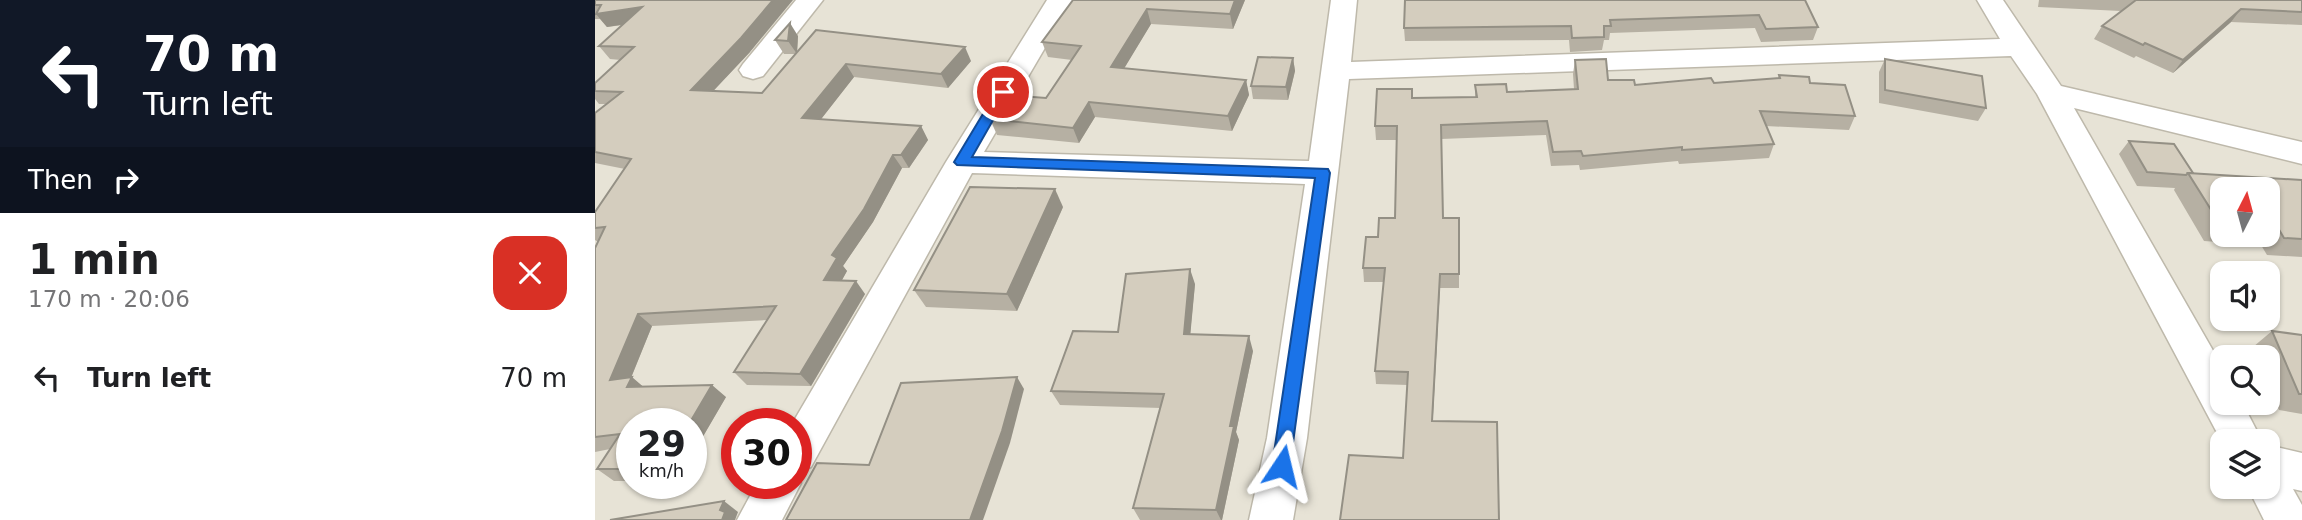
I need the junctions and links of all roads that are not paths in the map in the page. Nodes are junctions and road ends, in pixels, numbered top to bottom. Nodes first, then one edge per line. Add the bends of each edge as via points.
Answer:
1 (810, 0) edge
2 (1060, 0) edge
3 (1344, 0) edge
4 (1990, 0) edge
5 (2019, 47) junction
6 (753, 70) dead end
7 (1335, 71) junction
8 (2052, 93) junction
9 (2302, 152) edge
10 (962, 162) junction
11 (1323, 173) junction
12 (812, 426) edge
13 (2235, 429) edge
14 (2280, 467) edge
15 (2302, 472) edge
16 (771, 499) edge
17 (2275, 499) edge
18 (759, 520) edge
19 (1271, 520) edge
20 (2287, 520) edge

1 - 6 street
2 - 10 street
3 - 7 street
4 - 5 street
5 - 7 street
5 - 8 street
7 - 11 street
8 - 9 street
8 - 13 street
10 - 11 street
10 - 12 street
11 - 19 street via 1287,438
14 - 15 street
16 - 18 street
17 - 20 street

